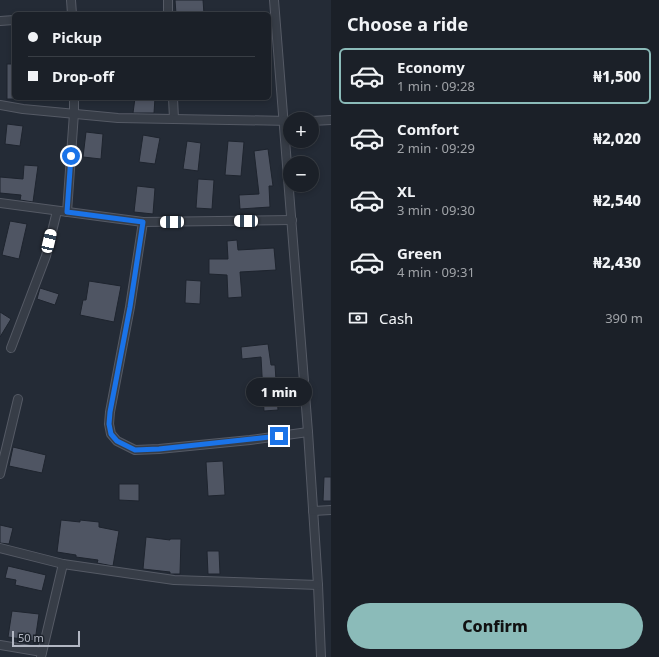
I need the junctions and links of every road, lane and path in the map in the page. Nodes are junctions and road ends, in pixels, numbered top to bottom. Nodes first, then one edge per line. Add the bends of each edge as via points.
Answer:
1 (71, 0) edge
2 (168, 0) edge
3 (274, 0) edge
4 (72, 12) edge
5 (168, 12) edge
6 (12, 20) edge
7 (0, 21) edge
8 (74, 100) edge
9 (173, 100) edge
10 (0, 105) edge
11 (286, 112) edge
12 (74, 113) junction
13 (174, 119) junction
14 (331, 120) edge
15 (283, 121) edge
16 (319, 121) edge
17 (288, 148) edge
18 (0, 203) edge
19 (57, 211) junction
20 (67, 212) junction
21 (292, 220) junction
22 (143, 222) junction
23 (11, 348) dead end
24 (18, 399) dead end
25 (308, 432) junction
26 (0, 474) edge
27 (331, 510) edge
28 (313, 511) junction
29 (0, 548) edge
30 (63, 564) junction
31 (318, 585) junction
32 (0, 645) edge
33 (42, 655) edge
34 (321, 657) edge

1 - 4 street
2 - 5 street
3 - 11 street
6 - 7 street
8 - 12 street
9 - 13 street
10 - 12 street
12 - 13 street via 118,118
12 - 20 street
13 - 15 street
14 - 16 street
17 - 21 street
18 - 19 street
19 - 20 street
19 - 23 street via 46,256
20 - 22 street
21 - 22 street
21 - 25 street
22 - 25 street via 110,412 111,434 117,441 135,450
24 - 26 street
25 - 28 street
27 - 28 street
28 - 31 street
29 - 30 street
30 - 31 street via 174,580
30 - 33 street
31 - 34 street
32 - 33 street

